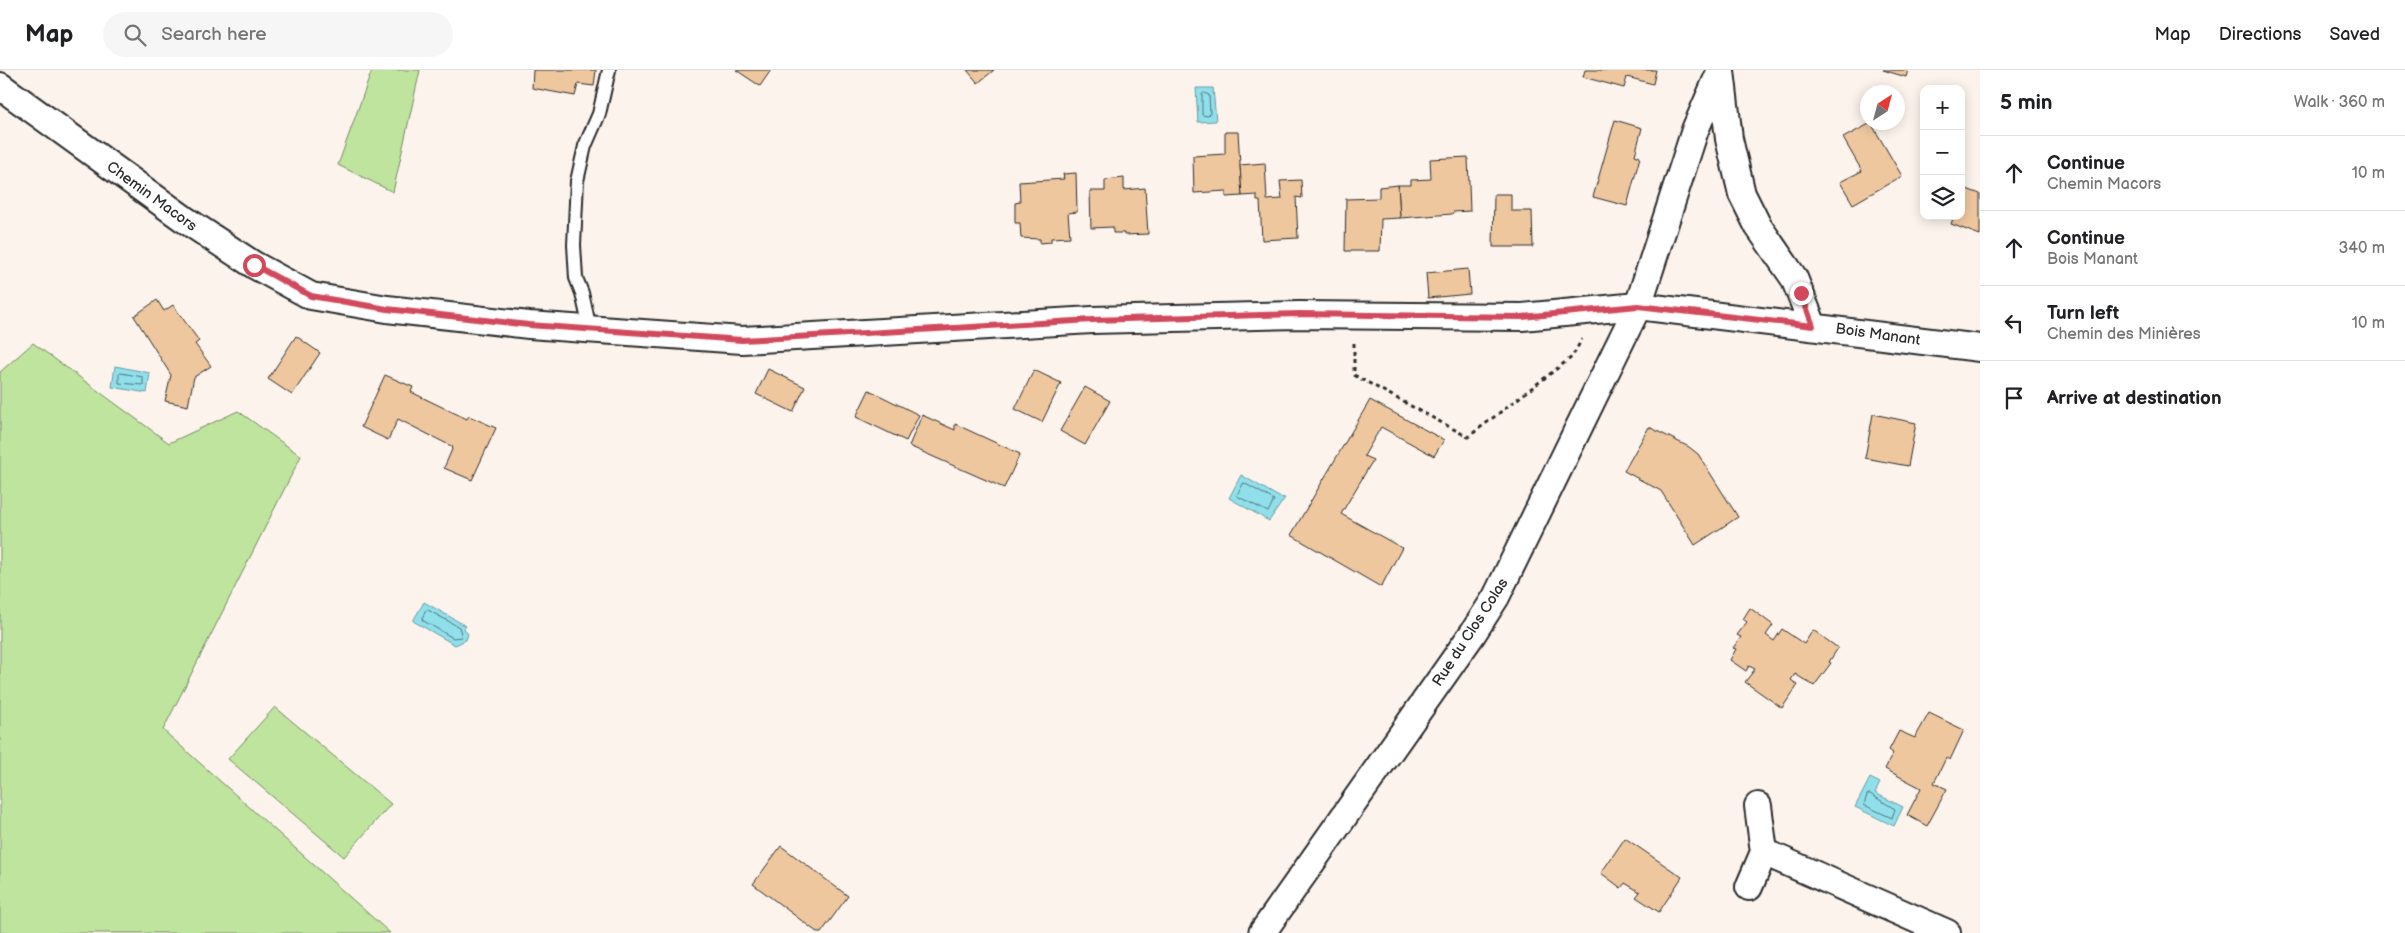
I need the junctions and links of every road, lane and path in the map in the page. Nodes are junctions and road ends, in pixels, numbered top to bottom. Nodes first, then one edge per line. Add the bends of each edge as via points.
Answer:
1 (609, 70) edge
2 (1721, 70) edge
3 (0, 86) edge
4 (311, 296) joint
5 (1638, 306) junction
6 (1599, 310) junction
7 (1353, 315) junction
8 (1813, 326) junction
9 (590, 330) junction
10 (1980, 348) edge
11 (1758, 806) dead end
12 (1764, 852) junction
13 (1749, 888) dead end
14 (1262, 933) edge
15 (1947, 933) edge

1 - 9 lane via 599,114 585,146 577,181 576,278
2 - 5 street, Rue du Clos Colas via 1694,130
2 - 8 street via 1729,139 1742,194 1758,226 1794,278
3 - 4 street, Chemin Macors via 184,220 254,265
4 - 9 street, Bois Manant via 387,309
5 - 6 street, Bois Manant
5 - 8 street, Bois Manant
5 - 14 street, Rue du Clos Colas via 1496,596
6 - 7 street, Bois Manant via 1522,317
6 - 7 path via 1572,357 1468,437 1354,375
7 - 9 street, Bois Manant via 1092,320 742,340
8 - 10 street, Bois Manant
11 - 12 street
12 - 13 street
12 - 15 street

